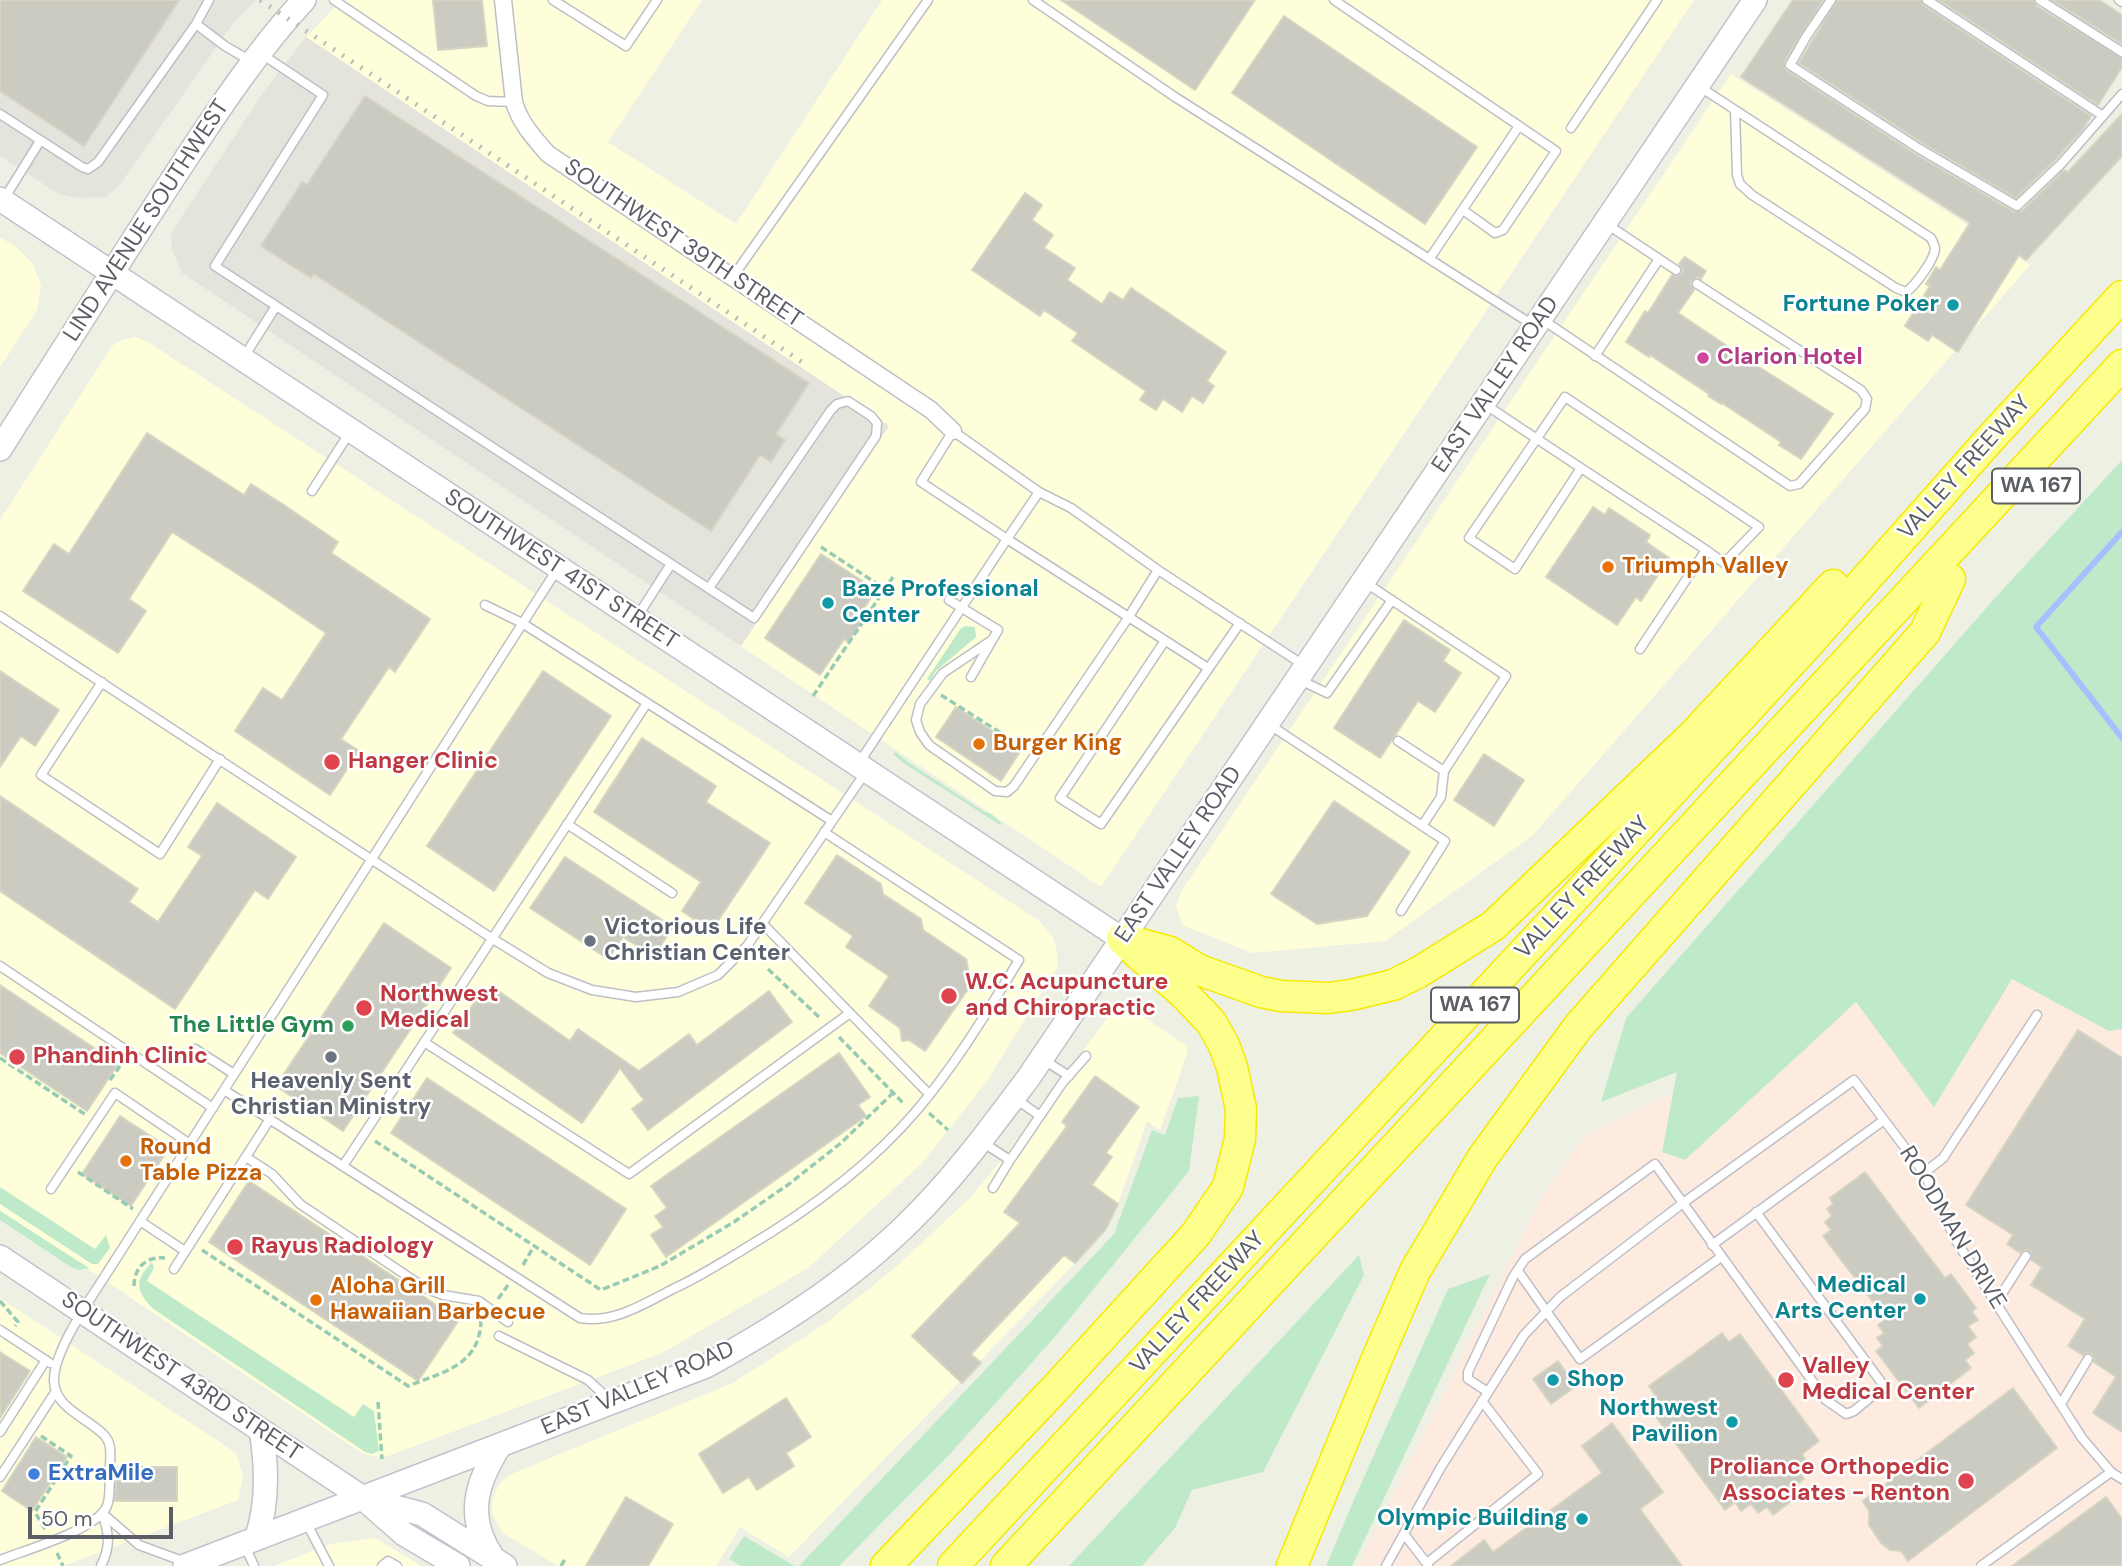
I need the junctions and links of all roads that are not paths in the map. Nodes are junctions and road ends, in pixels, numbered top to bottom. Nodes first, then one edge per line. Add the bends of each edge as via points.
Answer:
1 (209, 0) edge
2 (304, 0) edge
3 (334, 0) edge
4 (503, 0) edge
5 (553, 0) edge
6 (657, 0) edge
7 (928, 0) edge
8 (1033, 0) edge
9 (1334, 0) edge
10 (1657, 0) edge
11 (1755, 0) edge
12 (1831, 0) edge
13 (1927, 0) edge
14 (2040, 0) edge
15 (196, 24) junction
16 (2122, 52) edge
17 (257, 58) junction
18 (1698, 86) junction
19 (2122, 94) edge
20 (514, 102) junction
21 (1735, 110) junction
22 (0, 114) edge
23 (2103, 116) junction
24 (1519, 126) junction
25 (1571, 128) dead end
26 (40, 141) junction
27 (1, 200) edge
28 (1463, 210) junction
29 (1605, 223) junction
30 (1430, 258) junction
31 (1659, 259) junction
32 (1676, 270) dead end
33 (111, 273) junction
34 (732, 278) junction
35 (1697, 284) dead end
36 (2122, 296) edge
37 (276, 306) junction
38 (1538, 323) junction
39 (1595, 356) junction
40 (242, 360) junction
41 (2122, 365) edge
42 (2122, 393) edge
43 (1483, 403) junction
44 (350, 431) junction
45 (953, 431) junction
46 (1537, 439) junction
47 (1990, 439) junction
48 (0, 449) edge
49 (1581, 468) junction
50 (312, 491) dead end
51 (1039, 492) junction
52 (1007, 539) junction
53 (1706, 551) junction
54 (671, 564) junction
55 (558, 568) junction
56 (1158, 570) junction
57 (1950, 579) junction
58 (1364, 581) junction
59 (709, 588) junction
60 (949, 600) dead end
61 (1392, 600) junction
62 (485, 605) dead end
63 (961, 608) junction
64 (0, 616) edge
65 (1128, 618) junction
66 (636, 619) junction
67 (522, 623) junction
68 (1240, 623) junction
69 (992, 640) junction
70 (1164, 642) junction
71 (1640, 649) dead end
72 (1208, 668) junction
73 (1302, 672) junction
74 (971, 677) dead end
75 (102, 682) junction
76 (647, 702) junction
77 (1268, 723) junction
78 (1398, 741) dead end
79 (220, 759) junction
80 (862, 768) junction
81 (1444, 771) junction
82 (832, 821) junction
83 (567, 824) junction
84 (1422, 826) junction
85 (824, 832) junction
86 (372, 858) junction
87 (672, 892) dead end
88 (1401, 911) dead end
89 (762, 923) junction
90 (493, 939) junction
91 (1122, 939) junction
92 (0, 966) edge
93 (850, 1013) junction
94 (2037, 1015) dead end
95 (424, 1042) junction
96 (195, 1049) dead end
97 (1086, 1055) dead end
98 (1042, 1059) junction
99 (234, 1074) junction
100 (1069, 1076) junction
101 (224, 1090) junction
102 (929, 1094) junction
103 (1013, 1098) junction
104 (213, 1108) junction
105 (1040, 1115) junction
106 (270, 1119) junction
107 (1884, 1120) junction
108 (980, 1140) junction
109 (190, 1143) junction
110 (246, 1157) junction
111 (1010, 1160) junction
112 (342, 1166) junction
113 (1924, 1172) junction
114 (993, 1188) dead end
115 (51, 1189) dead end
116 (1683, 1203) junction
117 (1756, 1212) junction
118 (142, 1219) junction
119 (1712, 1245) junction
120 (185, 1251) junction
121 (1721, 1256) junction
122 (2026, 1256) dead end
123 (0, 1257) edge
124 (174, 1269) dead end
125 (1518, 1271) junction
126 (1996, 1303) junction
127 (82, 1312) junction
128 (1545, 1313) junction
129 (508, 1322) dead end
130 (0, 1329) edge
131 (499, 1336) dead end
132 (2088, 1359) dead end
133 (46, 1360) junction
134 (57, 1367) junction
135 (56, 1391) junction
136 (1488, 1392) junction
137 (1482, 1401) junction
138 (2061, 1404) junction
139 (605, 1405) junction
140 (261, 1430) junction
141 (0, 1432) edge
142 (500, 1445) junction
143 (2111, 1472) junction
144 (0, 1477) edge
145 (2122, 1479) edge
146 (363, 1498) junction
147 (102, 1513) junction
148 (304, 1520) junction
149 (1404, 1534) junction
150 (250, 1540) junction
151 (0, 1560) edge
152 (200, 1563) edge
153 (500, 1563) edge
154 (1428, 1564) edge
155 (101, 1566) edge
156 (254, 1566) edge
157 (329, 1566) edge
158 (382, 1566) edge
159 (397, 1566) edge
160 (457, 1566) edge
161 (886, 1566) edge
162 (953, 1566) edge
163 (1006, 1566) edge
164 (1027, 1566) edge
165 (1292, 1566) edge
166 (1386, 1566) edge
167 (1981, 1566) edge

1 - 15 lane
2 - 17 main road, LIND AVENUE SOUTHWEST
3 - 20 lane via 476,96 488,102
4 - 20 street, SOUTHWEST 39TH STREET
5 - 6 lane via 626,46
7 - 34 lane
8 - 30 lane via 1175,97
9 - 24 lane
10 - 25 lane
11 - 18 main road, EAST VALLEY ROAD
12 - 23 lane via 1790,65 2017,206
13 - 23 lane
14 - 16 lane
15 - 17 lane via 225,46
15 - 26 lane via 98,162 88,169 82,167
17 - 33 main road, LIND AVENUE SOUTHWEST
17 - 37 lane via 323,94 215,266
18 - 21 lane
18 - 29 main road, EAST VALLEY ROAD
19 - 23 lane
20 - 34 street, SOUTHWEST 39TH STREET via 529,133 548,154
21 - 21 lane via 1931,238 1932,257 1914,286 1906,292 1896,288 1740,184
22 - 26 lane
24 - 28 lane
24 - 28 lane via 1556,151 1503,230 1495,233
26 - 27 lane
27 - 33 main road, SOUTHWEST 41ST STREET
28 - 30 lane
29 - 31 lane
29 - 38 main road, EAST VALLEY ROAD
30 - 38 lane
31 - 32 lane
31 - 39 lane
33 - 40 main road, SOUTHWEST 41ST STREET
33 - 48 main road, LIND AVENUE SOUTHWEST
34 - 45 street, SOUTHWEST 39TH STREET via 932,410
35 - 39 lane via 1861,390 1867,400 1865,409 1799,484 1790,486
36 - 47 highway, VALLEY FREEWAY / WA 167
37 - 40 lane
37 - 54 lane
38 - 39 lane
38 - 43 main road, EAST VALLEY ROAD
40 - 44 main road, SOUTHWEST 41ST STREET
41 - 163 highway
42 - 57 highway, WA 167
43 - 46 lane
43 - 58 main road, EAST VALLEY ROAD
44 - 50 lane
44 - 55 main road, SOUTHWEST 41ST STREET
45 - 51 lane
45 - 52 lane via 921,482
46 - 49 lane
46 - 49 lane via 1469,538 1515,569
46 - 53 lane via 1565,397 1759,527 1724,563
47 - 91 highway via 1920,491 1693,735 1493,926 1437,962 1373,990 1328,998 1281,996 1199,970 1170,952
47 - 162 highway, VALLEY FREEWAY / WA 167 via 1808,644
49 - 53 lane
51 - 52 lane
51 - 56 lane via 1071,508
52 - 63 lane
52 - 65 lane
53 - 71 lane
54 - 59 lane
54 - 66 lane
55 - 66 main road, SOUTHWEST 41ST STREET
55 - 67 lane
56 - 65 lane
56 - 68 lane
57 - 164 highway, WA 167
57 - 165 highway via 1925,632 1586,1017 1483,1157 1415,1271
58 - 61 lane
58 - 73 main road, EAST VALLEY ROAD
59 - 59 lane via 754,618 876,436 877,424 871,416 848,401 831,410
60 - 63 lane
61 - 73 lane via 1327,694
61 - 81 lane via 1506,676
62 - 67 lane
63 - 69 lane via 998,630
63 - 80 lane
64 - 75 lane
65 - 69 lane via 1007,792 995,791 929,745 916,720 920,704 943,673
65 - 70 lane
66 - 80 main road, SOUTHWEST 41ST STREET
67 - 76 lane
67 - 86 lane
68 - 72 lane
68 - 73 lane
69 - 74 lane
70 - 72 lane
70 - 72 lane via 1060,798 1101,824
73 - 77 main road, EAST VALLEY ROAD
75 - 79 lane
75 - 79 lane via 41,775 160,854
76 - 82 lane
76 - 83 lane
77 - 84 lane
77 - 91 main road, EAST VALLEY ROAD
78 - 81 lane
79 - 86 lane
80 - 82 lane
80 - 91 main road, SOUTHWEST 41ST STREET
81 - 84 lane via 1441,797
82 - 85 lane
83 - 87 lane
83 - 90 lane
84 - 88 lane via 1445,841
85 - 89 lane
85 - 102 lane via 1019,960 965,1047
86 - 90 lane
86 - 99 lane
89 - 90 lane via 718,975 677,992 636,997 592,990 548,973
89 - 93 lane
90 - 95 lane
91 - 98 main road, EAST VALLEY ROAD
91 - 161 highway via 1211,1022 1224,1045 1241,1109 1240,1139 1228,1187 1196,1234
92 - 104 lane
93 - 95 lane via 629,1174
93 - 102 lane
94 - 113 lane via 1943,1158
95 - 112 lane
96 - 99 lane
97 - 100 lane
98 - 100 lane
98 - 103 main road, EAST VALLEY ROAD
99 - 101 lane
100 - 105 lane
101 - 104 lane
101 - 106 lane
102 - 112 lane via 893,1137 793,1218 694,1279 622,1314 593,1320 580,1318
103 - 105 lane
103 - 108 main road, EAST VALLEY ROAD
104 - 109 lane
105 - 111 lane
106 - 110 lane
106 - 112 lane
107 - 113 lane, ROODMAN DRIVE
107 - 116 lane, ROODMAN DRIVE via 1854,1080
107 - 117 lane
108 - 111 lane
108 - 139 main road, EAST VALLEY ROAD via 925,1206 814,1302 706,1366
109 - 115 lane via 115,1093
109 - 118 lane
110 - 120 lane
110 - 129 lane via 272,1174 300,1204 425,1288 479,1301
111 - 114 lane
113 - 126 lane, ROODMAN DRIVE via 1955,1239
116 - 119 lane
116 - 125 lane via 1655,1164 1525,1259
116 - 128 lane
117 - 119 lane
117 - 121 lane via 1884,1386 1846,1414 1826,1400
118 - 120 lane
118 - 127 lane
119 - 121 lane
120 - 124 lane
121 - 128 lane via 1580,1359
122 - 126 lane
123 - 127 main road, SOUTHWEST 43RD STREET
125 - 128 lane
125 - 136 lane via 1468,1372 1468,1379
126 - 138 lane, ROODMAN DRIVE
127 - 134 lane
127 - 140 main road, SOUTHWEST 43RD STREET
128 - 136 lane via 1524,1335
130 - 133 lane
131 - 139 lane via 588,1380 601,1392
132 - 138 lane
133 - 134 lane
133 - 141 lane
134 - 135 lane
135 - 144 lane
135 - 147 lane via 69,1409 105,1435 111,1446 108,1505
136 - 137 lane
137 - 149 lane
137 - 154 lane via 1538,1474
138 - 143 lane, ROODMAN DRIVE
139 - 142 main road, EAST VALLEY ROAD
140 - 146 main road, SOUTHWEST 43RD STREET
140 - 150 main road via 266,1468 264,1516
142 - 146 main road, EAST VALLEY ROAD
142 - 153 main road via 484,1470 477,1494 484,1545
143 - 145 lane, ROODMAN DRIVE
143 - 167 lane
146 - 148 main road, EAST VALLEY ROAD
146 - 153 main road via 422,1514
146 - 160 main road via 404,1534
147 - 151 lane via 87,1527
147 - 152 lane via 139,1545
147 - 155 lane via 109,1532
148 - 150 main road, EAST VALLEY ROAD
148 - 157 lane
149 - 154 lane
149 - 166 lane
150 - 152 main road, EAST VALLEY ROAD
150 - 156 lane
158 - 159 lane via 388,1561

